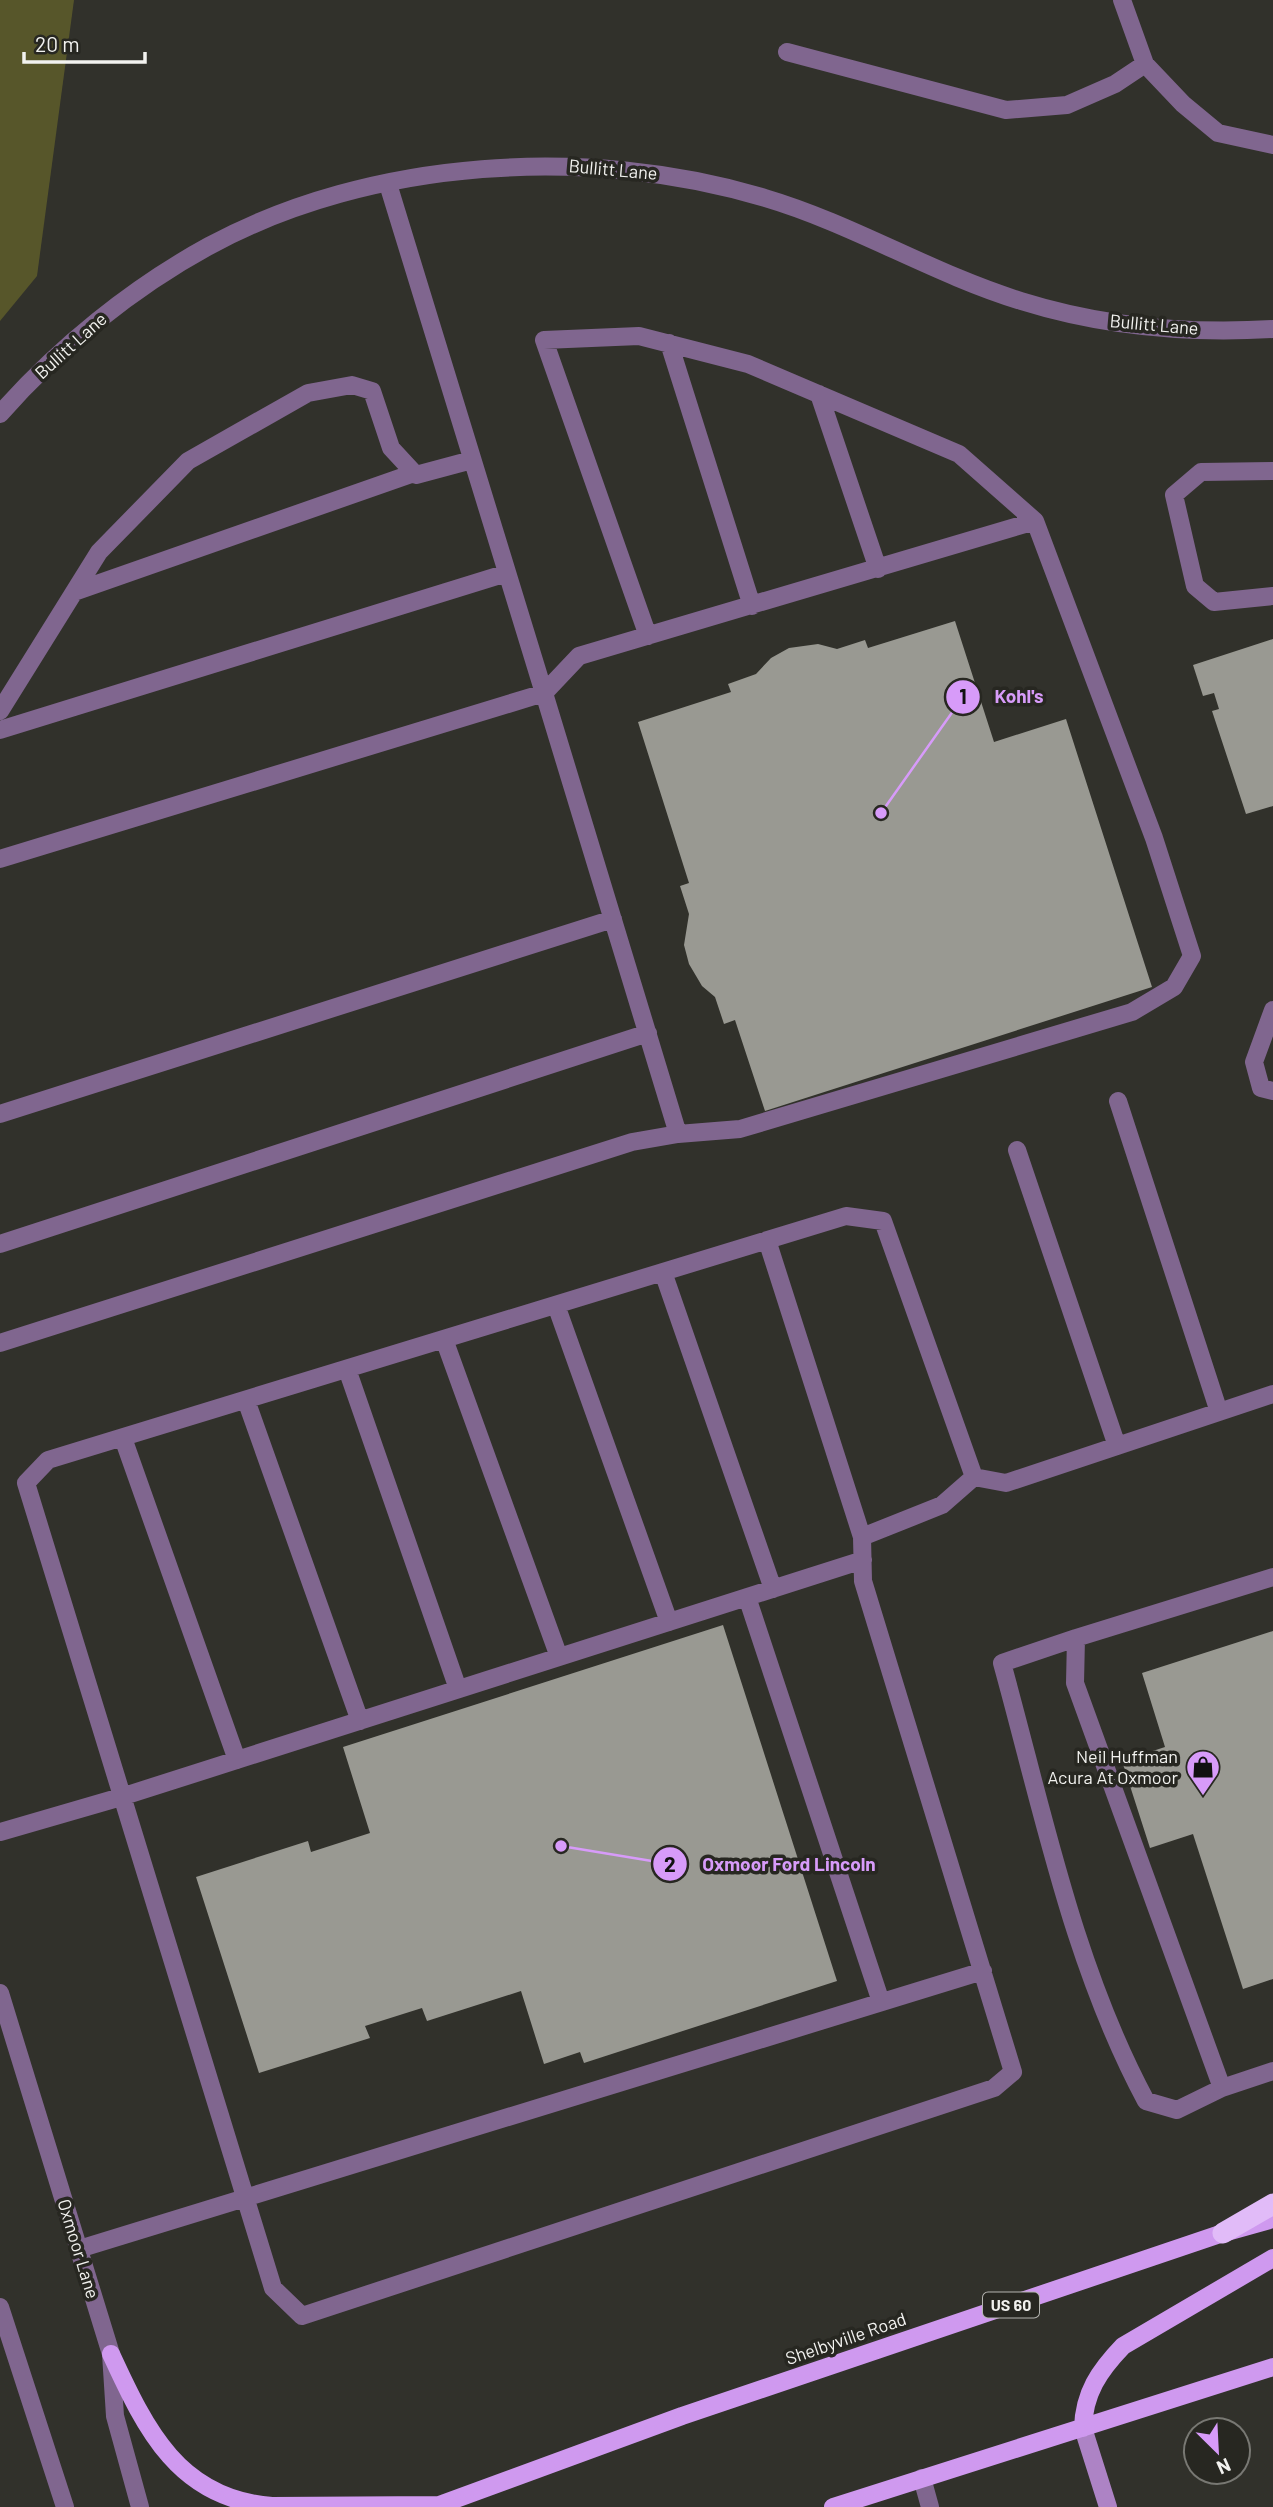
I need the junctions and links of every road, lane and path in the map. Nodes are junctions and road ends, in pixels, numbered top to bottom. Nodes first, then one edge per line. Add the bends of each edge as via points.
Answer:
1 (1122, 0) edge
2 (787, 52) dead end
3 (1145, 64) junction
4 (1273, 145) edge
5 (388, 184) junction
6 (1273, 329) edge
7 (669, 343) junction
8 (819, 394) junction
9 (0, 414) edge
10 (472, 460) junction
11 (1273, 471) edge
12 (414, 473) junction
13 (1035, 521) junction
14 (878, 569) junction
15 (507, 573) junction
16 (74, 592) junction
17 (1273, 596) edge
18 (752, 606) junction
19 (648, 636) junction
20 (544, 693) junction
21 (0, 711) edge
22 (0, 730) edge
23 (0, 859) edge
24 (613, 919) junction
25 (1273, 1010) edge
26 (648, 1033) junction
27 (1273, 1091) edge
28 (1118, 1101) dead end
29 (0, 1114) edge
30 (678, 1134) junction
31 (1017, 1150) dead end
32 (767, 1240) junction
33 (0, 1244) edge
34 (663, 1272) junction
35 (556, 1305) junction
36 (444, 1339) junction
37 (0, 1343) edge
38 (346, 1369) junction
39 (1273, 1394) edge
40 (246, 1400) junction
41 (1219, 1412) junction
42 (123, 1437) junction
43 (1117, 1446) junction
44 (974, 1477) junction
45 (862, 1537) junction
46 (863, 1560) junction
47 (1273, 1577) edge
48 (773, 1589) junction
49 (747, 1597) junction
50 (669, 1622) junction
51 (1076, 1638) junction
52 (559, 1657) junction
53 (458, 1689) junction
54 (360, 1721) junction
55 (237, 1760) junction
56 (121, 1797) junction
57 (0, 1832) edge
58 (982, 1971) junction
59 (0, 1993) edge
60 (881, 2002) junction
61 (1273, 2071) edge
62 (1222, 2088) junction
63 (243, 2199) junction
64 (1273, 2204) edge
65 (1273, 2219) edge
66 (1223, 2233) junction
67 (79, 2249) junction
68 (1273, 2258) edge
69 (0, 2307) edge
70 (111, 2354) junction
71 (1273, 2367) edge
72 (1083, 2427) junction
73 (922, 2478) junction
74 (437, 2506) edge
75 (65, 2507) edge
76 (141, 2507) edge
77 (833, 2507) edge
78 (930, 2507) edge
79 (1108, 2507) edge

1 - 3 street
2 - 3 street via 1006,110 1067,105
3 - 4 street via 1218,133
5 - 6 street, Bullitt Lane via 454,171 568,166 663,174 765,197 1019,301 1066,313 1152,327
5 - 9 street, Bullitt Lane via 289,211 208,247 115,306
5 - 10 street
7 - 8 street via 748,364
7 - 18 street
7 - 19 street via 639,336 544,340
8 - 13 street via 959,454
8 - 14 street
10 - 12 street
10 - 15 street
11 - 17 street via 1201,472 1174,495 1195,586 1214,602
12 - 16 street
12 - 16 street via 391,448 372,391 352,385 308,393 188,461 99,552
13 - 14 street
13 - 30 street via 1154,838 1192,956 1174,986 1132,1012 740,1129
14 - 18 street
15 - 20 street
15 - 22 street
16 - 21 street
18 - 19 street
19 - 20 street via 579,656
20 - 23 street
20 - 24 street
24 - 26 street
24 - 29 street
25 - 27 street via 1254,1062 1261,1087
26 - 30 street
26 - 33 street
28 - 41 street
30 - 37 street via 632,1142
31 - 43 street
32 - 34 street
32 - 44 street via 846,1216 883,1221
32 - 45 street
34 - 35 street
34 - 48 street
35 - 36 street
35 - 50 street
36 - 38 street
36 - 52 street
38 - 40 street
38 - 53 street
39 - 41 street
40 - 42 street
40 - 54 street
41 - 43 street
42 - 55 street
42 - 56 street via 48,1460 26,1483
43 - 44 street via 1006,1483
44 - 45 street via 942,1505
45 - 46 street
46 - 48 street
46 - 58 street via 863,1581
47 - 51 street
48 - 49 street
49 - 50 street
49 - 60 street
50 - 52 street
51 - 62 street via 1075,1683
51 - 62 street via 1002,1663 1085,1967 1122,2057 1146,2101 1177,2110
52 - 53 street
53 - 54 street
54 - 55 street
55 - 56 street
56 - 57 street
56 - 63 street
58 - 60 street
58 - 63 street via 1013,2072 994,2088 302,2316 272,2288
59 - 67 street, Oxmoor Lane
60 - 63 street
61 - 62 street
63 - 67 street
64 - 66 highway
65 - 66 main road, Shelbyville Road / US 60
66 - 74 main road, Shelbyville Road / US 60 via 682,2416
67 - 70 street, Oxmoor Lane
68 - 72 main road via 1123,2346 1087,2393
69 - 75 street
70 - 74 main road, Shelbyville Road via 134,2405 175,2464 223,2497 272,2506
70 - 76 street, Oxmoor Lane via 115,2416
71 - 72 main road
72 - 73 main road
72 - 79 main road
73 - 77 main road
73 - 78 street

